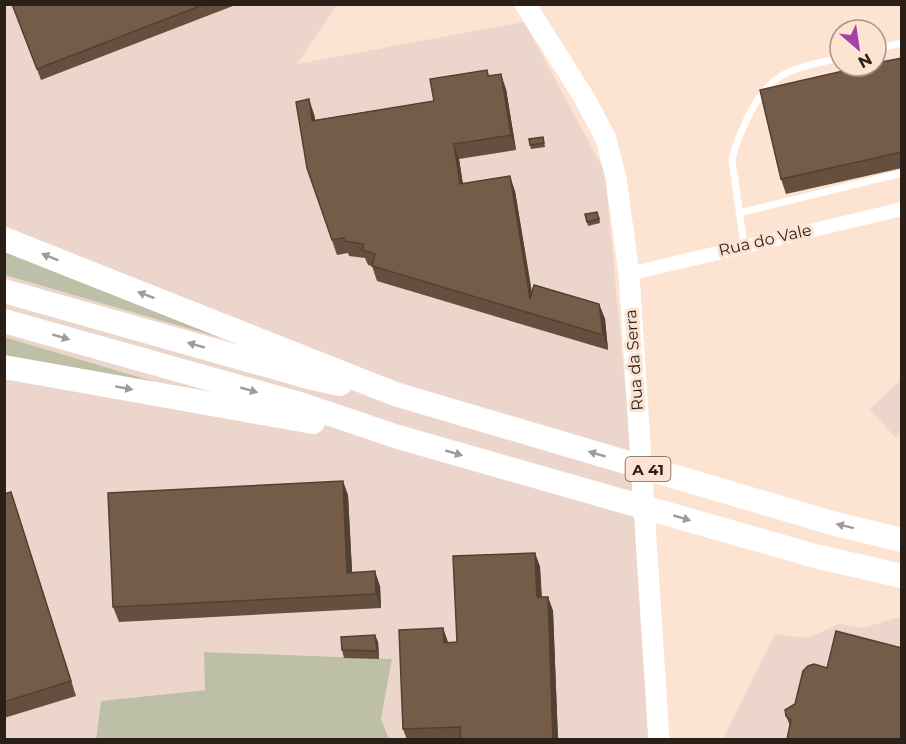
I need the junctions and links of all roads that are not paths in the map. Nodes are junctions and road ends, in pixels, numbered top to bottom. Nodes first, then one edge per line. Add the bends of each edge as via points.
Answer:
1 (525, 4) edge
2 (828, 60) edge
3 (902, 173) edge
4 (902, 210) edge
5 (739, 213) junction
6 (4, 239) edge
7 (744, 244) junction
8 (629, 274) junction
9 (4, 291) edge
10 (4, 321) edge
11 (4, 367) edge
12 (395, 394) junction
13 (398, 437) junction
14 (902, 540) edge
15 (902, 576) edge
16 (659, 740) edge

1 - 8 main road, Rua da Serra via 606,139 616,178
2 - 5 lane via 785,72 768,84 756,100 732,160
3 - 5 lane
4 - 7 street, Rua do Vale
5 - 7 lane
12 -> 6 highway
7 - 8 street, Rua do Vale
8 - 16 main road, Rua da Serra
12 -> 9 highway, A 41 via 312,378
10 -> 13 highway, A 41 via 300,404
11 -> 13 highway
14 -> 12 highway, A 41 via 832,523
13 -> 15 highway, A 41 via 816,556

